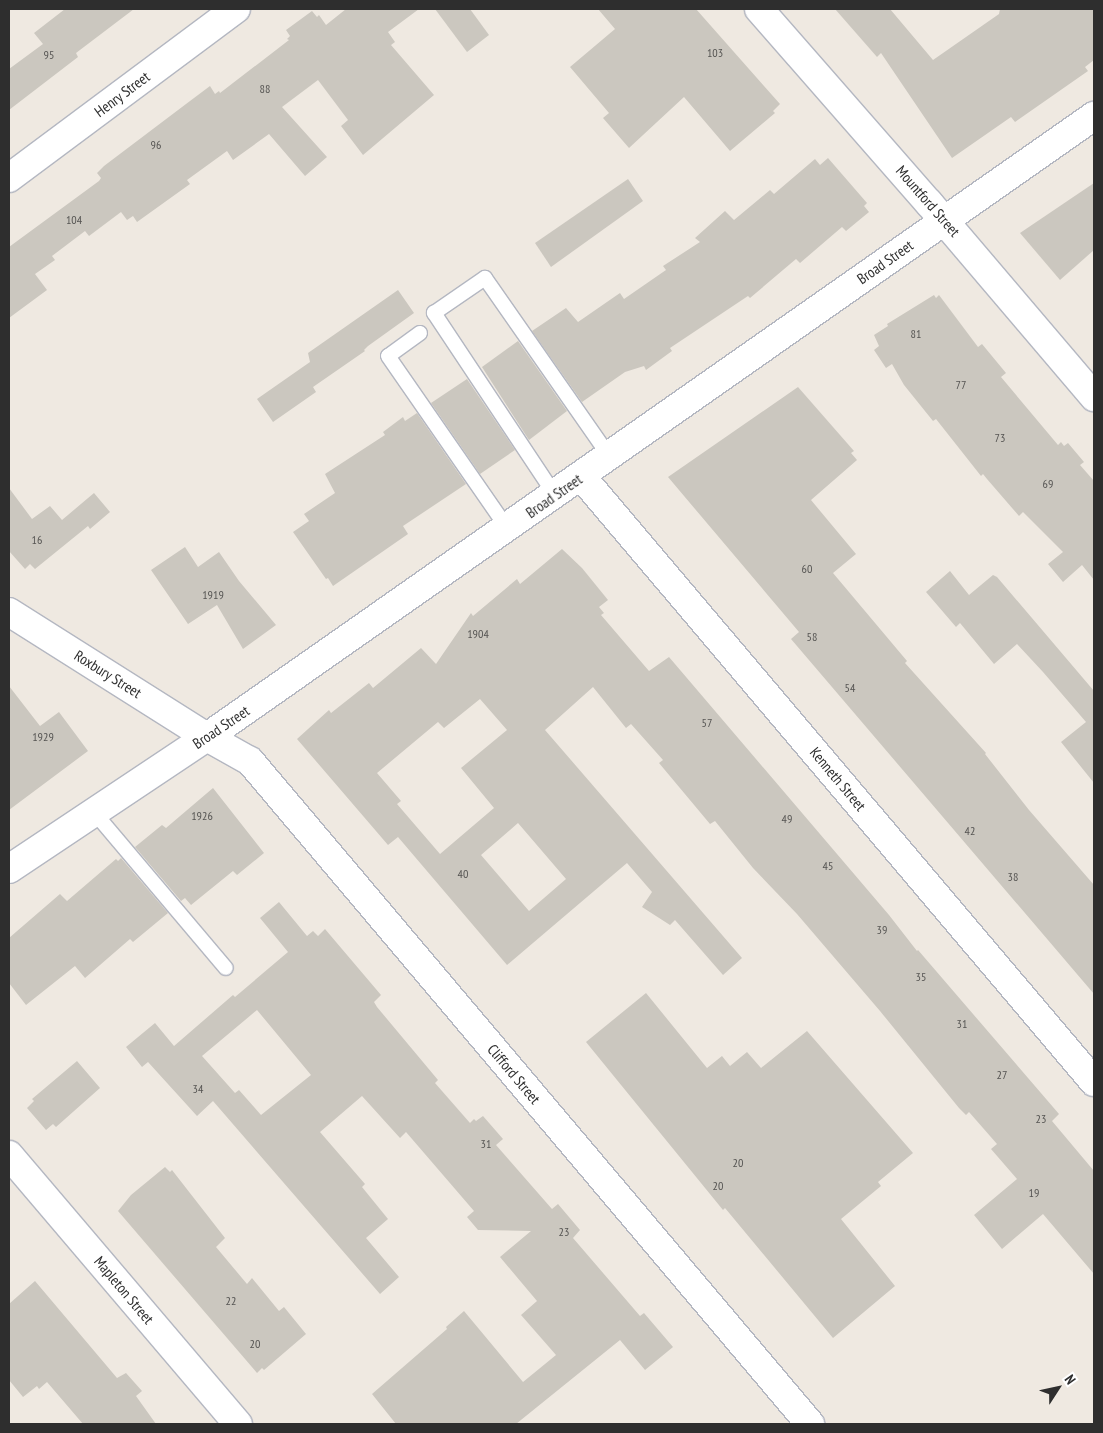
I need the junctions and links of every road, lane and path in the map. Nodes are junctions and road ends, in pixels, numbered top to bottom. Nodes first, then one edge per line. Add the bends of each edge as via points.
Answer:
1 (236, 9) edge
2 (759, 9) edge
3 (1094, 116) edge
4 (9, 178) edge
5 (944, 220) junction
6 (420, 333) dead end
7 (1094, 396) edge
8 (610, 456) junction
9 (581, 476) junction
10 (555, 495) junction
11 (507, 528) junction
12 (9, 612) edge
13 (207, 737) junction
14 (94, 812) junction
15 (9, 870) edge
16 (226, 968) dead end
17 (1094, 1082) edge
18 (9, 1155) edge
19 (238, 1424) edge
20 (810, 1424) edge

1 - 4 street, Henry Street
2 - 5 street, Mountford Street
3 - 5 street, Broad Street
5 - 7 street, Mountford Street
5 - 8 street, Broad Street
6 - 11 lane via 388,356
8 - 9 street, Broad Street
8 - 10 lane via 485,278 434,313
9 - 10 street, Broad Street
9 - 17 street, Kenneth Street
10 - 11 street, Broad Street
11 - 13 street, Broad Street
12 - 13 street, Roxbury Street
13 - 14 street, Broad Street
13 - 20 street, Clifford Street via 250,761
14 - 15 street, Broad Street
14 - 16 lane
18 - 19 street, Mapleton Street

